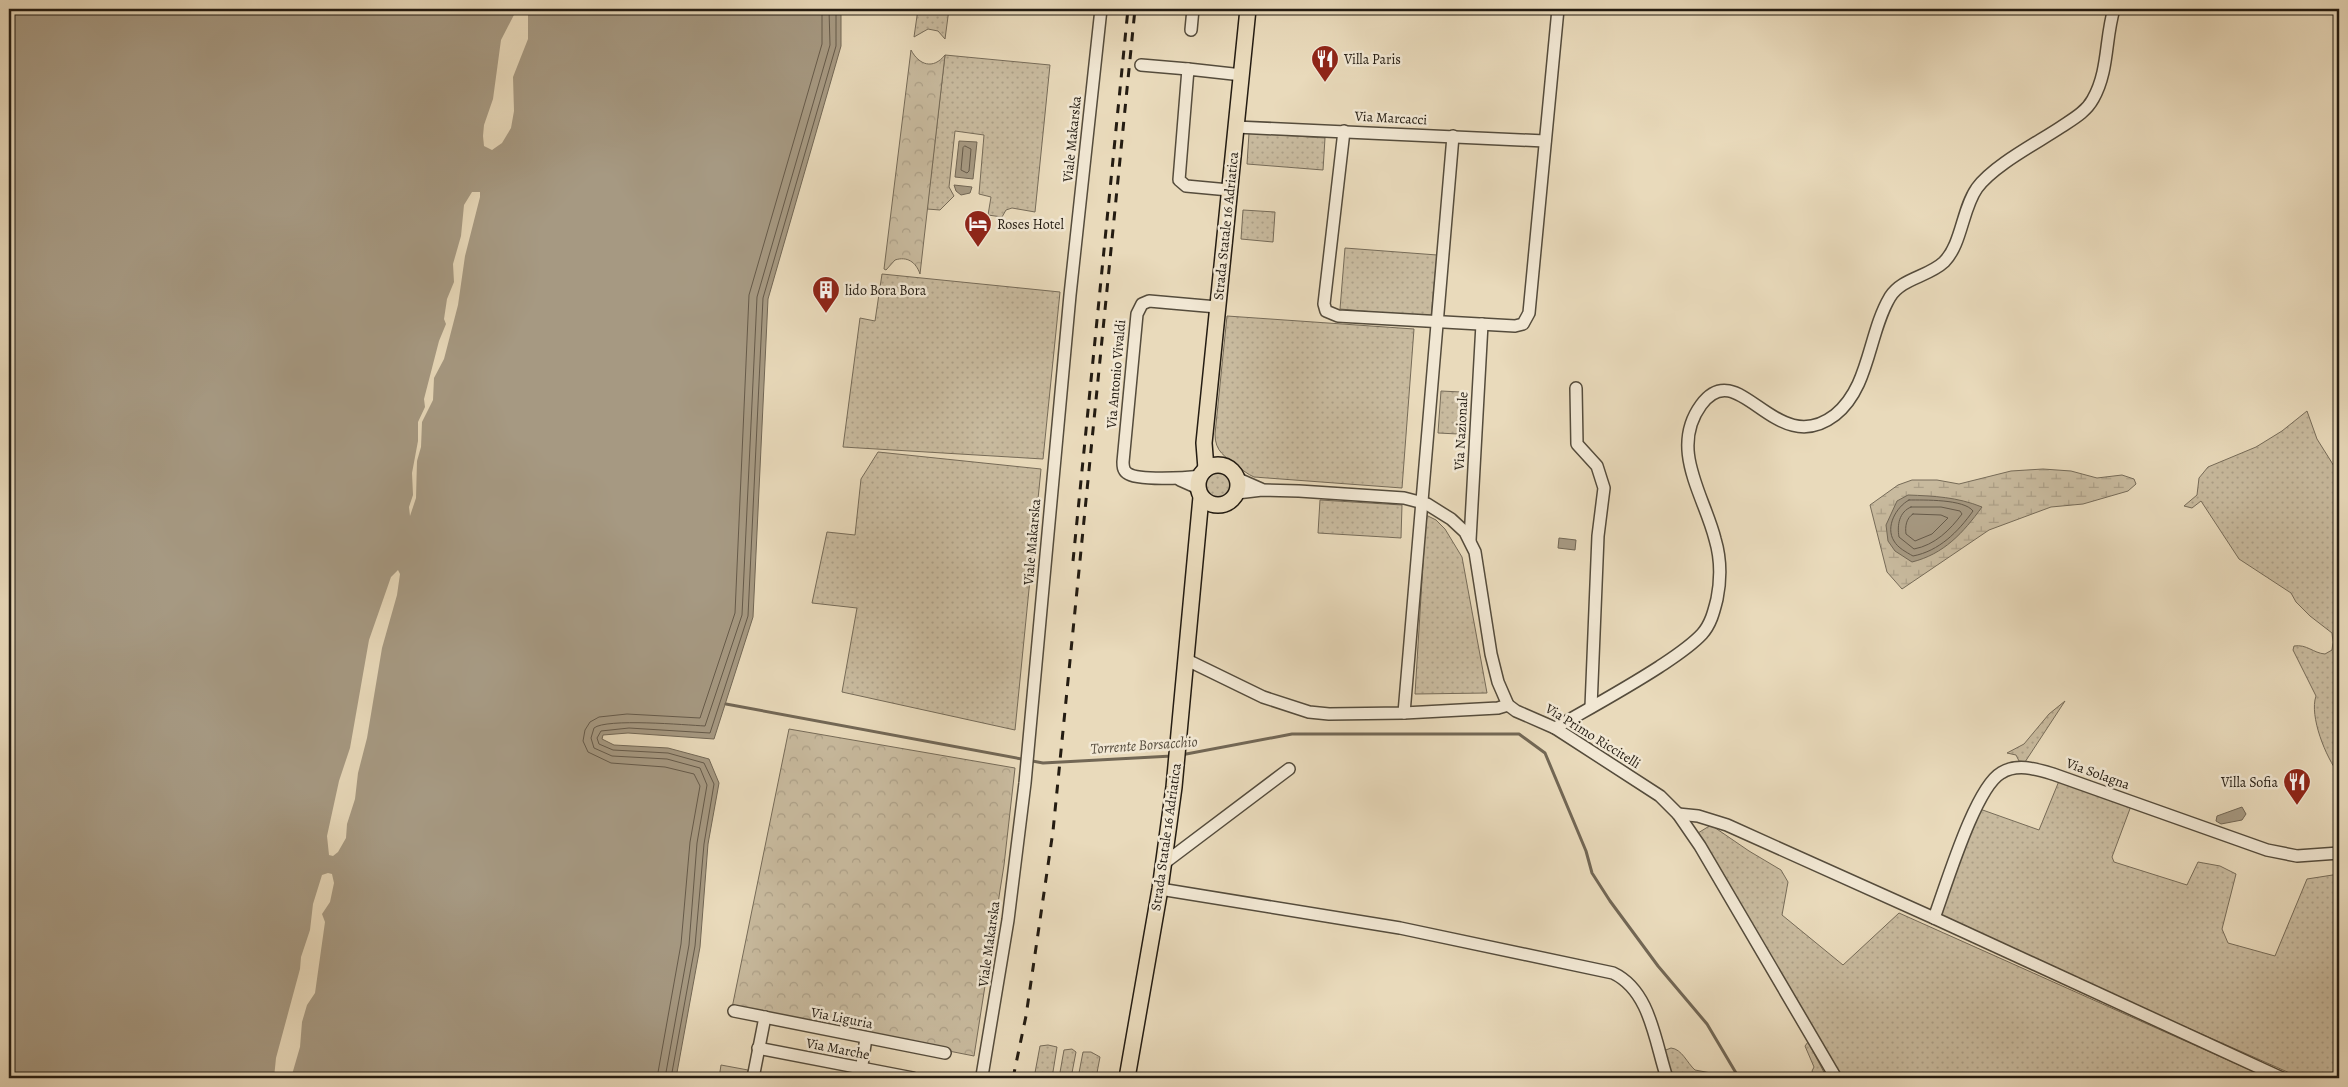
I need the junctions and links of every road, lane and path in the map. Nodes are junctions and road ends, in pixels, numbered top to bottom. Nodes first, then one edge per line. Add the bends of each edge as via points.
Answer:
1 (1101, 9) edge
2 (1193, 9) edge
3 (1248, 9) edge
4 (1558, 9) edge
5 (2114, 9) edge
6 (1191, 30) dead end
7 (1141, 65) dead end
8 (1188, 69) junction
9 (1242, 74) junction
10 (1236, 127) junction
11 (1344, 131) junction
12 (1453, 136) junction
13 (1544, 141) junction
14 (1230, 190) junction
15 (1218, 307) junction
16 (1436, 322) junction
17 (1482, 324) junction
18 (1576, 388) dead end
19 (1205, 479) junction
20 (1236, 485) junction
21 (1421, 501) junction
22 (1221, 505) junction
23 (1197, 534) junction
24 (1470, 540) junction
25 (1187, 660) junction
26 (1508, 705) junction
27 (1591, 708) junction
28 (1404, 713) junction
29 (1555, 728) junction
30 (1289, 769) dead end
31 (1678, 814) junction
32 (2339, 853) edge
33 (1163, 864) junction
34 (1160, 889) junction
35 (1934, 918) junction
36 (734, 1011) dead end
37 (765, 1017) junction
38 (866, 1038) junction
39 (758, 1048) junction
40 (945, 1053) dead end
41 (861, 1074) edge
42 (982, 1076) dead end
43 (753, 1078) edge
44 (913, 1078) edge
45 (1127, 1078) edge
46 (1667, 1078) edge
47 (1836, 1078) edge
48 (2282, 1078) edge

1 - 42 street, Viale Makarska via 1069,304 1025,783 1005,939
2 - 6 street
3 - 9 main road, Strada Statale 16 Adriatica
4 - 13 street
5 - 27 street via 2101,79 2091,102 2080,115 1998,168 1978,186 1946,260 1900,286 1891,296 1857,386 1840,410 1822,422 1798,427 1774,419 1731,390 1716,391 1702,403 1690,422 1686,448 1718,550 1720,581 1713,615 1703,632 1683,650
7 - 8 street
8 - 9 street
8 - 14 street via 1179,180 1186,186
9 - 10 main road, Strada Statale 16 Adriatica
10 - 11 street, Via Marcacci
10 - 14 main road, Strada Statale 16 Adriatica
11 - 12 street, Via Marcacci
11 - 16 street via 1324,304 1326,311 1338,316
12 - 13 street, Via Marcacci
12 - 16 street
13 - 17 street via 1529,316 1525,323 1517,326
14 - 15 main road, Strada Statale 16 Adriatica
15 - 19 main road, Strada Statale 16 Adriatica via 1204,443
15 - 19 street, Via Antonio Vivaldi via 1149,301 1137,311 1123,466 1132,475
16 - 17 street
16 - 21 street
17 - 24 street, Via Nazionale
18 - 27 street via 1578,444 1597,466 1604,488 1598,536
19 - 20 main road via 1228,468
19 - 22 main road via 1210,504
19 - 23 main road, Strada Statale 16 Adriatica
20 - 21 street, Via Nazionale via 1262,490 1342,493
20 - 22 main road via 1233,499
21 - 24 street, Via Nazionale via 1451,519
21 - 28 street
22 - 23 main road
23 - 25 main road, Strada Statale 16 Adriatica
24 - 26 street, Via Nazionale via 1479,564 1491,654
25 - 28 street via 1263,697 1301,711
25 - 33 main road, Strada Statale 16 Adriatica
26 - 28 street
26 - 29 street, Via Primo Riccitelli
27 - 29 street
29 - 31 street, Via Primo Riccitelli via 1660,796
30 - 33 street
31 - 35 street via 1720,822
31 - 47 street, Via Primo Riccitelli
32 - 35 street, Via Solagna via 2297,856 2267,850 2046,772 2012,768 1996,776 1981,797
33 - 34 main road, Strada Statale 16 Adriatica
34 - 45 main road, Strada Statale 16 Adriatica
34 - 46 street via 1400,928 1613,973 1628,981 1639,995
35 - 48 street
36 - 37 street, Via Liguria
37 - 38 street, Via Liguria
37 - 39 street
38 - 40 street, Via Liguria
38 - 41 street
39 - 41 street, Via Marche
39 - 43 street
41 - 44 street, Via Marche

